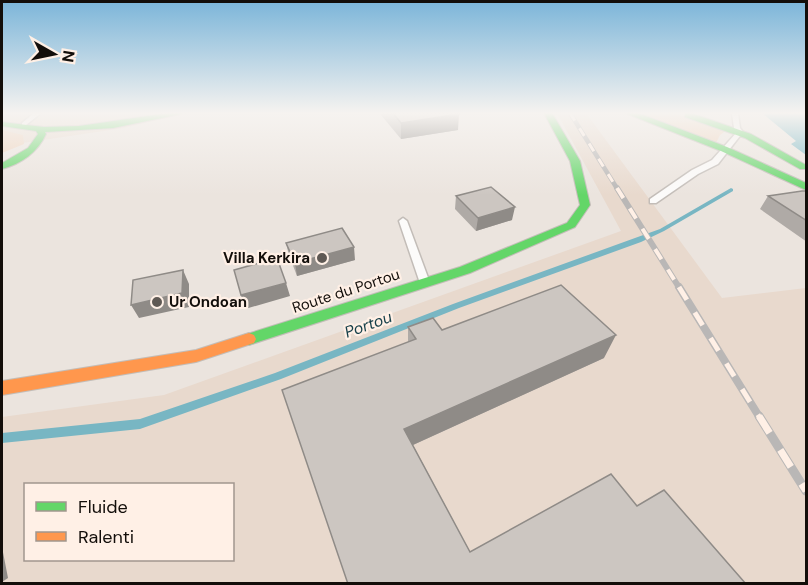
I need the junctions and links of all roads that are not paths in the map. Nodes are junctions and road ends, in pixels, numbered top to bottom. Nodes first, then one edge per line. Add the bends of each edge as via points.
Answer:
1 (41, 140) edge
2 (76, 140) edge
3 (563, 140) edge
4 (700, 140) edge
5 (732, 140) edge
6 (759, 140) edge
7 (35, 148) junction
8 (724, 149) junction
9 (2, 166) edge
10 (807, 169) edge
11 (807, 187) edge
12 (653, 201) dead end
13 (403, 221) dead end
14 (425, 283) junction
15 (2, 388) edge

1 - 7 main road
2 - 7 main road
3 - 14 main road, Route du Portou via 579,173 585,206 571,225
4 - 8 main road
5 - 8 lane
6 - 10 main road
7 - 9 main road
8 - 11 main road
8 - 12 lane via 715,162
13 - 14 lane
14 - 15 main road, Route du Portou via 196,356

